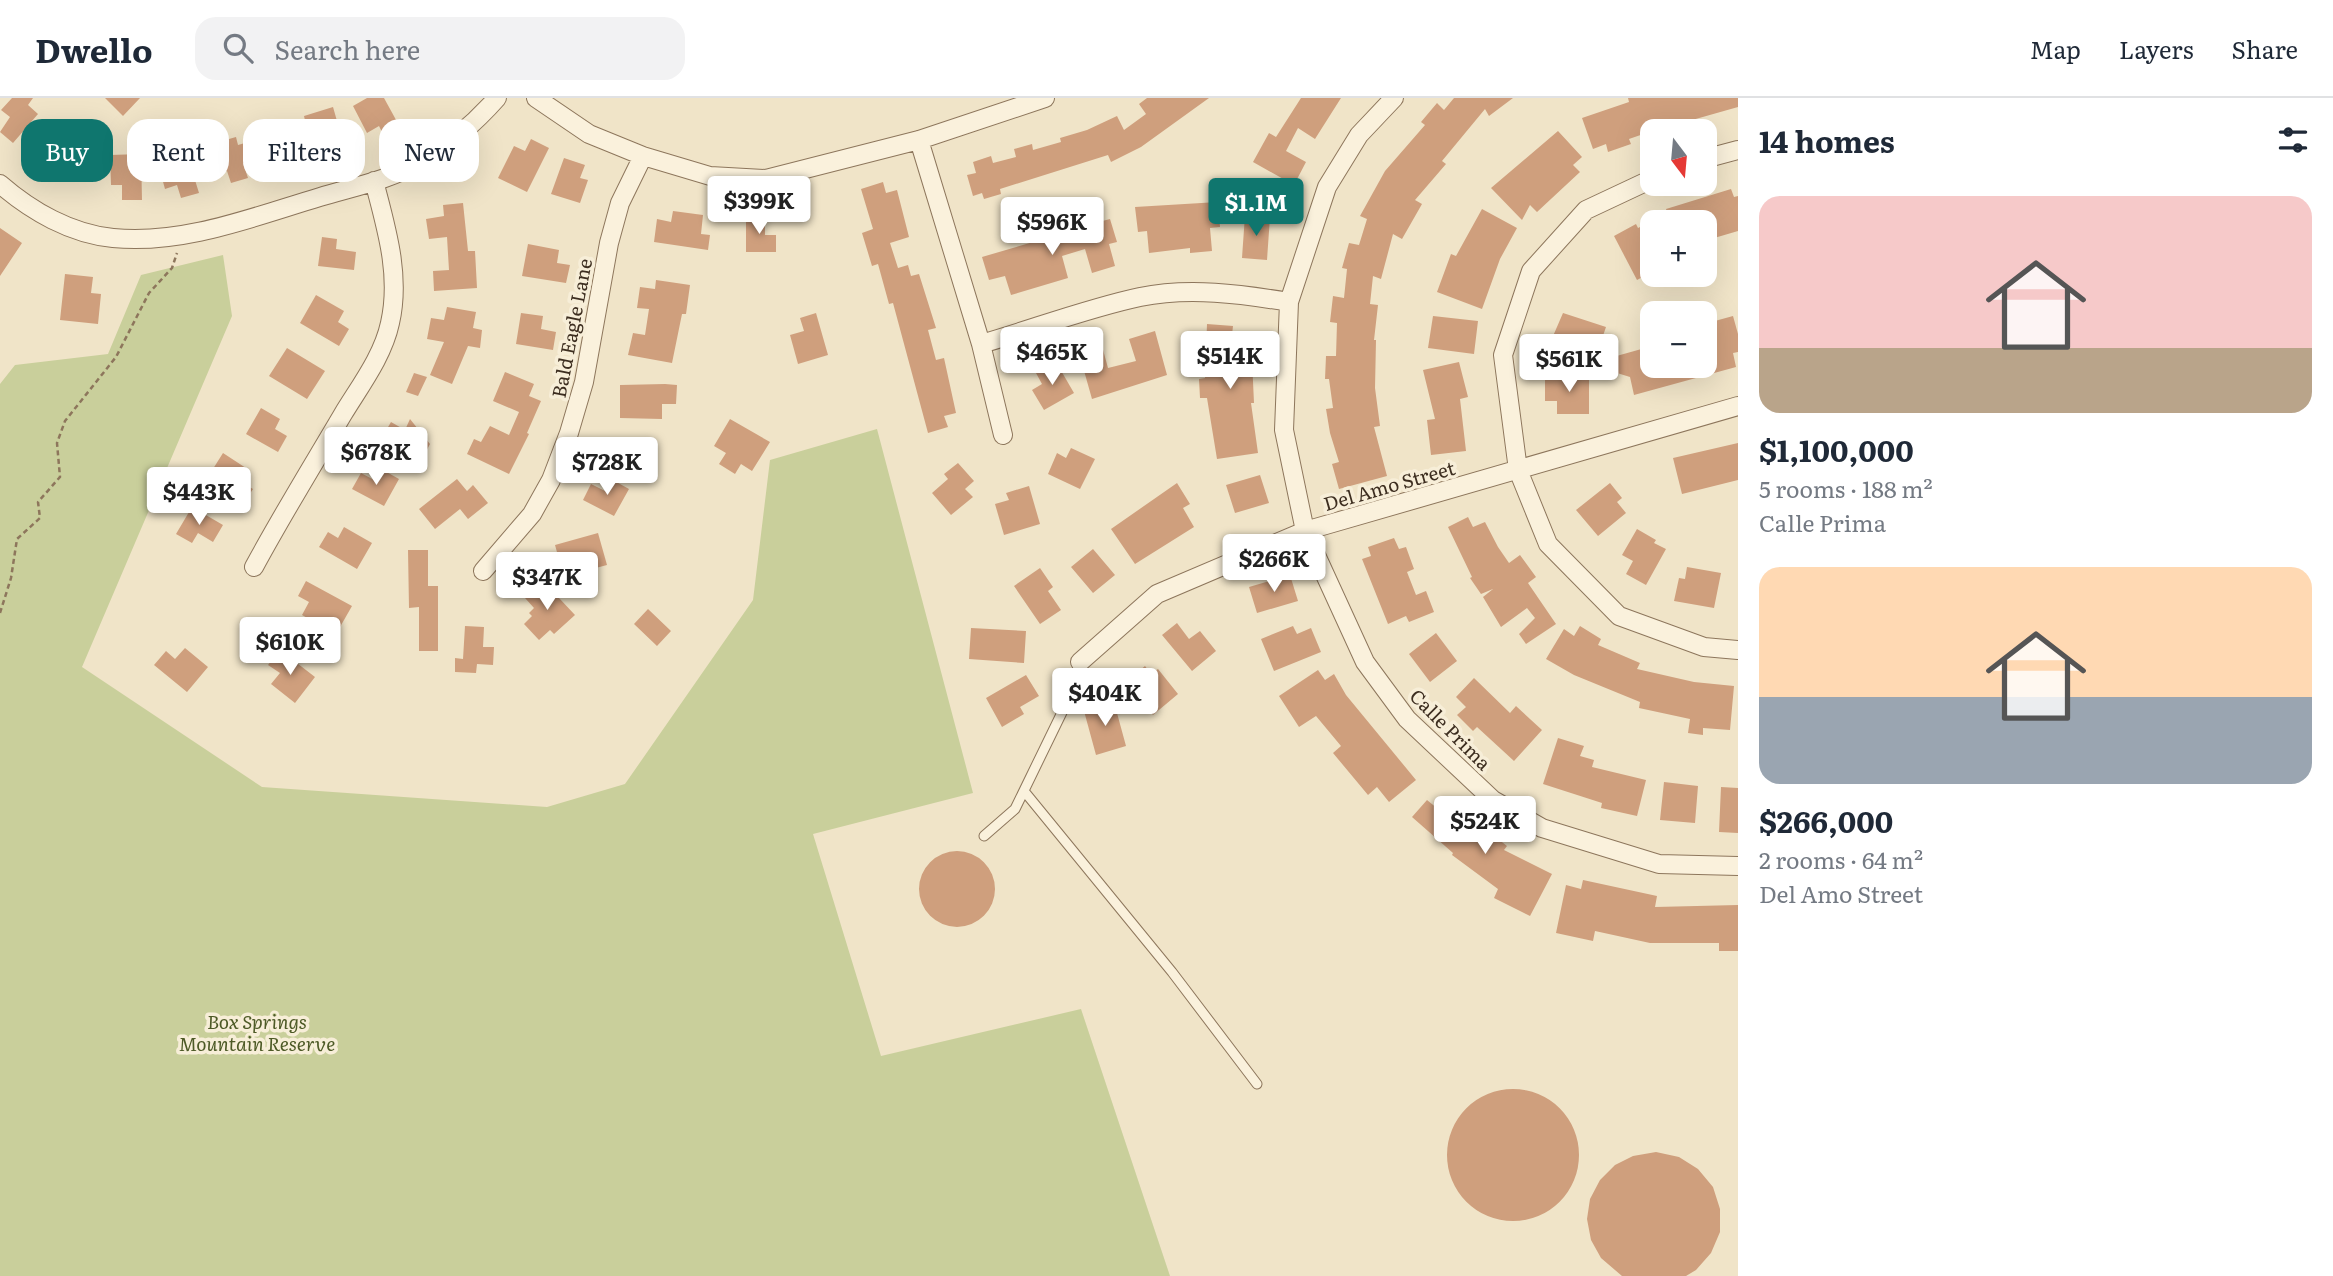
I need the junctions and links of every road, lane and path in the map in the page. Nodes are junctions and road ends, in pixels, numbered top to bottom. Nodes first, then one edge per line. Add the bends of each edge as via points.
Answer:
1 (497, 98) edge
2 (536, 98) edge
3 (1045, 98) edge
4 (1394, 98) edge
5 (919, 141) junction
6 (1738, 150) edge
7 (643, 156) junction
8 (1717, 156) edge
9 (374, 181) junction
10 (0, 184) edge
11 (1640, 185) edge
12 (185, 234) junction
13 (1289, 302) junction
14 (981, 344) junction
15 (1738, 406) edge
16 (1003, 435) dead end
17 (1518, 470) junction
18 (1304, 531) junction
19 (254, 567) dead end
20 (483, 571) dead end
21 (0, 613) edge
22 (1738, 650) edge
23 (1080, 662) joint
24 (1024, 791) junction
25 (984, 836) dead end
26 (1738, 866) edge
27 (1256, 1084) dead end

1 - 9 street via 454,139 418,163
2 - 7 street via 589,134
3 - 5 street
4 - 13 street, Calle Prima via 1359,135 1327,187
5 - 7 street via 766,179 710,176
5 - 14 street
6 - 8 street
7 - 20 street, Bald Eagle Lane via 616,216 584,382 565,445 532,514
9 - 12 street
9 - 19 street via 390,243 394,279 390,324 372,366
10 - 12 street via 23,204 68,227 111,238 163,239
11 - 17 street via 1586,210 1531,271 1503,355
12 - 21 path via 172,268 149,293 116,357 65,421 57,443 60,477 38,502 40,518 17,539
13 - 14 street via 1236,293 1141,297
13 - 18 street, Calle Prima via 1284,430
14 - 16 street
15 - 17 street, Del Amo Street
17 - 18 street, Del Amo Street
17 - 22 street via 1548,544 1619,616 1704,647
18 - 23 street, Del Amo Street via 1157,594
18 - 26 street, Calle Prima via 1366,662 1407,719 1493,800 1542,828 1659,864
23 - 24 lane via 1069,698
24 - 25 lane via 1015,809
24 - 27 lane via 1172,972

